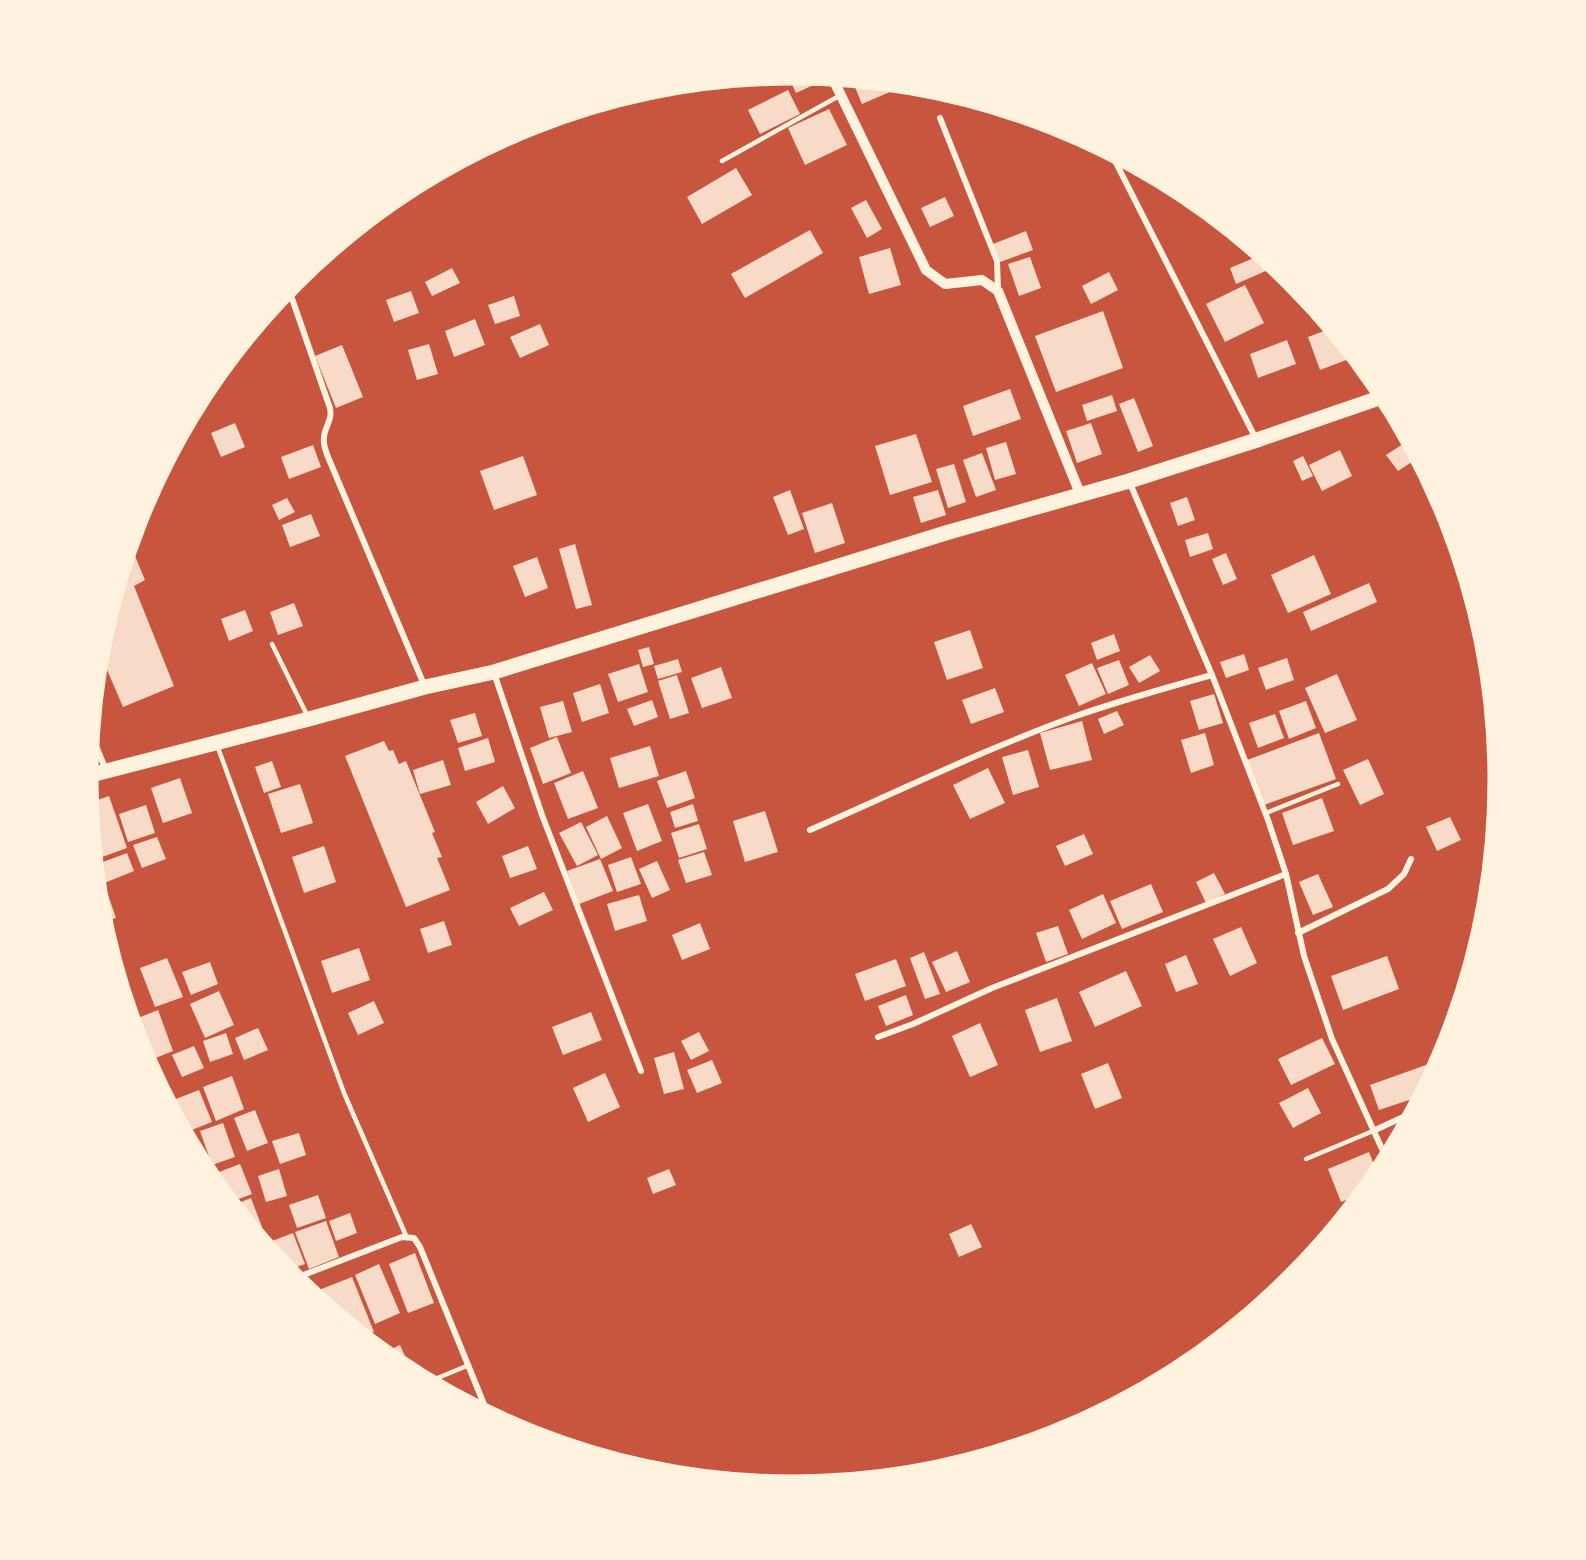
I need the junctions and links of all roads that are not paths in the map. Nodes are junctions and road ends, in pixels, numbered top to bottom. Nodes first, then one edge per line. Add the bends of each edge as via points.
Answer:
1 (837, 85) edge
2 (842, 94) junction
3 (940, 118) dead end
4 (722, 161) dead end
5 (1117, 164) edge
6 (998, 291) junction
7 (292, 298) edge
8 (1376, 399) edge
9 (1257, 440) junction
10 (1129, 481) junction
11 (1081, 496) junction
12 (272, 644) dead end
13 (494, 672) junction
14 (1212, 675) junction
15 (425, 687) junction
16 (309, 719) junction
17 (216, 742) junction
18 (98, 749) edge
19 (107, 771) junction
20 (97, 773) edge
21 (1338, 784) dead end
22 (1266, 813) junction
23 (810, 830) dead end
24 (1411, 859) dead end
25 (1286, 874) junction
26 (1298, 933) junction
27 (878, 1037) dead end
28 (641, 1071) dead end
29 (1401, 1118) edge
30 (1373, 1131) junction
31 (1382, 1150) edge
32 (1306, 1159) dead end
33 (407, 1238) junction
34 (304, 1275) edge
35 (468, 1365) junction
36 (437, 1378) edge
37 (484, 1403) edge

1 - 2 street
2 - 4 lane
2 - 6 street via 926,270 945,284 982,280
3 - 6 street via 997,261
5 - 9 street
6 - 11 street
7 - 15 street via 332,416 324,434 327,457
8 - 9 main road
9 - 10 main road
10 - 11 main road
10 - 14 street
11 - 13 main road via 949,532
12 - 16 lane
13 - 15 main road
13 - 28 street via 542,814
14 - 22 street
14 - 23 street via 1072,718
15 - 16 main road
16 - 17 main road
17 - 19 main road
17 - 33 lane via 344,1093
18 - 19 street
19 - 20 main road
21 - 22 lane
22 - 25 street
24 - 26 street via 1404,874 1388,890
25 - 26 street
25 - 27 street via 992,988
26 - 30 street via 1332,1039
29 - 30 street
30 - 31 street
30 - 32 lane
33 - 34 street
33 - 35 street via 414,1238 420,1247
35 - 36 lane
35 - 37 street

